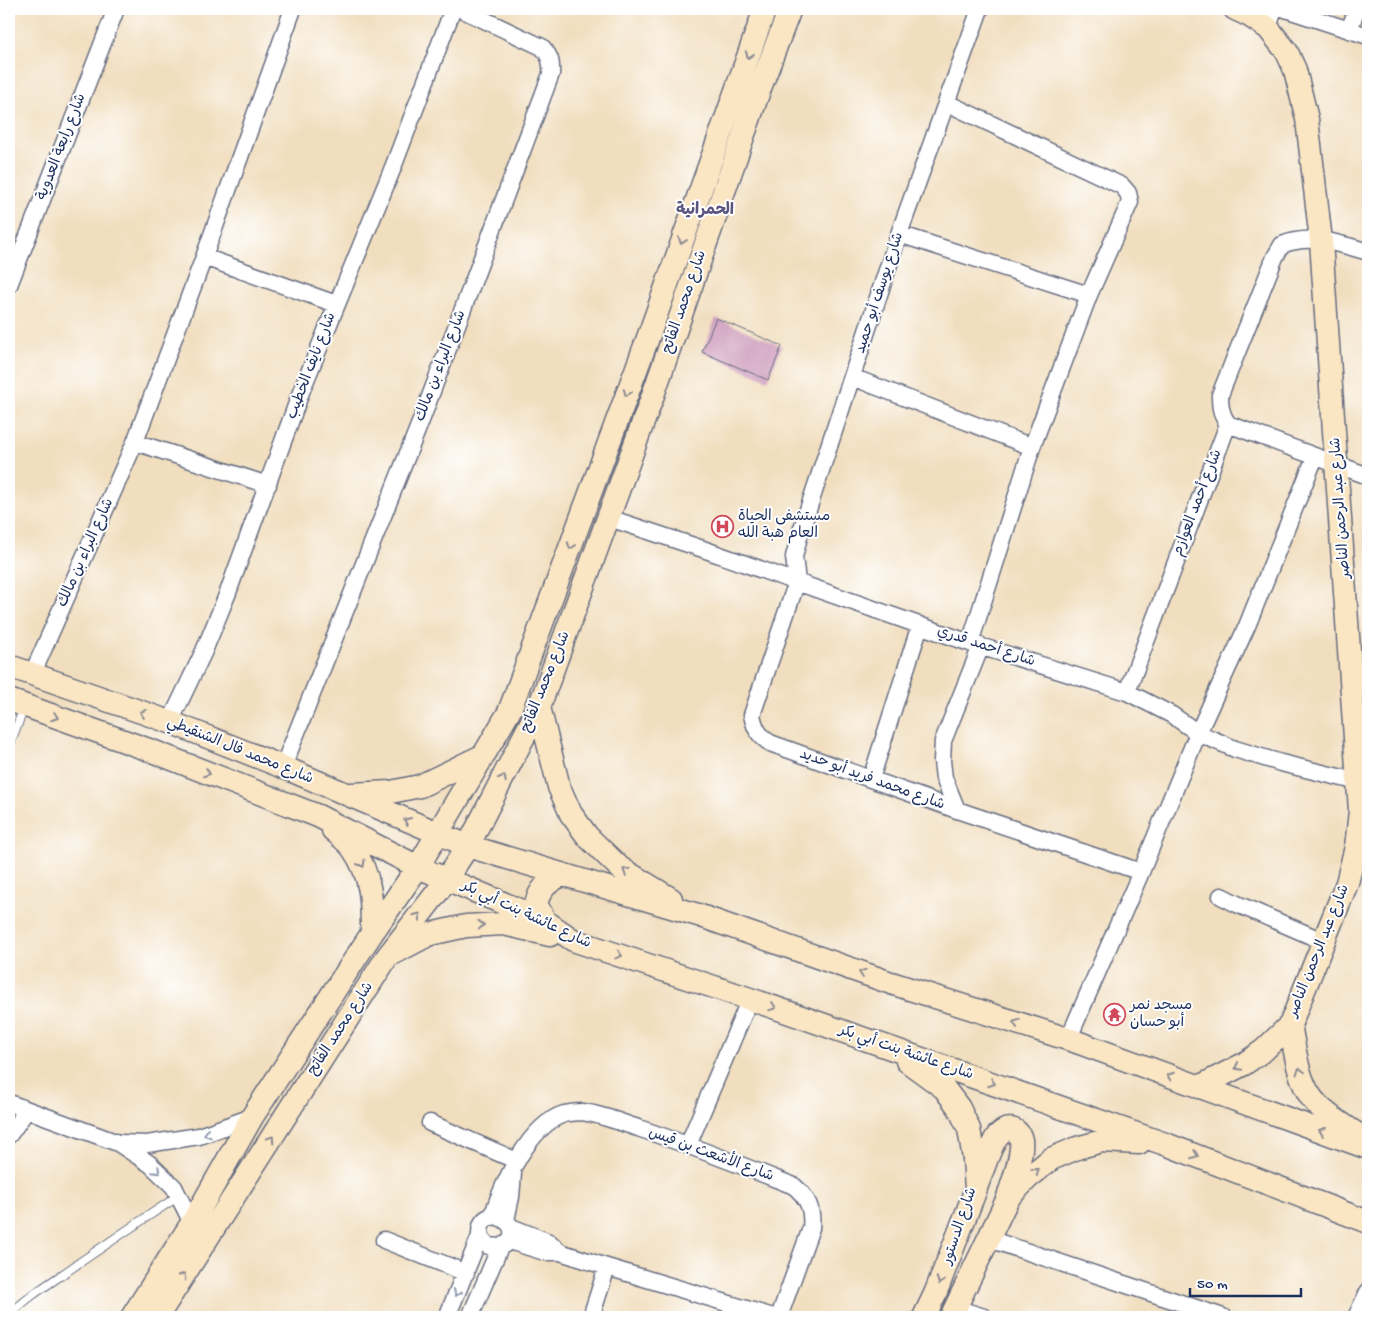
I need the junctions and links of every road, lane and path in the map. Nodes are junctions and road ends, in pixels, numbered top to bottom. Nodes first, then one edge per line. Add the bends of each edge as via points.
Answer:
1 (116, 9) edge
2 (293, 9) edge
3 (453, 9) edge
4 (461, 9) edge
5 (765, 9) edge
6 (790, 9) edge
7 (980, 9) edge
8 (1235, 9) edge
9 (1285, 9) edge
10 (1357, 9) edge
11 (1271, 18) edge
12 (1349, 30) junction
13 (1368, 36) edge
14 (947, 103) junction
15 (899, 234) junction
16 (1321, 241) junction
17 (1368, 252) edge
18 (204, 257) junction
19 (9, 285) edge
20 (1089, 295) junction
21 (336, 304) junction
22 (852, 377) junction
23 (1228, 424) junction
24 (135, 442) junction
25 (1032, 447) junction
26 (1315, 457) junction
27 (1338, 464) junction
28 (1368, 476) edge
29 (268, 485) junction
30 (609, 518) junction
31 (797, 581) junction
32 (920, 625) junction
33 (976, 644) junction
34 (9, 666) edge
35 (32, 674) junction
36 (1127, 692) junction
37 (17, 703) edge
38 (540, 707) junction
39 (170, 722) junction
40 (1198, 733) junction
41 (9, 746) edge
42 (482, 756) junction
43 (283, 766) junction
44 (871, 779) junction
45 (1359, 782) junction
46 (346, 794) junction
47 (957, 810) junction
48 (318, 816) junction
49 (438, 834) junction
50 (468, 846) junction
51 (418, 867) junction
52 (1141, 872) junction
53 (562, 875) junction
54 (447, 879) junction
55 (1221, 896) dead end
56 (698, 915) junction
57 (545, 921) junction
58 (372, 933) junction
59 (573, 940) junction
60 (1325, 942) junction
61 (387, 958) junction
62 (750, 999) junction
63 (1290, 1025) junction
64 (1068, 1040) junction
65 (888, 1047) junction
66 (1199, 1087) junction
67 (9, 1103) edge
68 (27, 1110) junction
69 (252, 1117) junction
70 (430, 1123) dead end
71 (9, 1135) edge
72 (1368, 1142) edge
73 (118, 1143) junction
74 (688, 1144) junction
75 (1168, 1145) junction
76 (1368, 1148) edge
77 (515, 1166) junction
78 (976, 1189) junction
79 (178, 1196) junction
80 (1008, 1198) junction
81 (1368, 1222) edge
82 (192, 1223) junction
83 (503, 1230) junction
84 (480, 1236) junction
85 (989, 1238) junction
86 (384, 1240) dead end
87 (607, 1268) junction
88 (466, 1273) junction
89 (1368, 1292) edge
90 (953, 1312) edge
91 (9, 1316) edge
92 (132, 1317) edge
93 (157, 1317) edge
94 (447, 1317) edge
95 (470, 1317) edge
96 (591, 1317) edge
97 (773, 1317) edge
98 (779, 1317) edge
99 (924, 1317) edge
100 (984, 1317) edge
101 (1222, 1317) edge
102 (1356, 1317) edge

1 - 19 street, شارع رابعة العدوية
2 - 18 street, شارع البراء بن مالك
3 - 21 street, شارع نايف الخطيب via 392,170
4 - 43 street, شارع البراء بن مالك via 542,47 549,55 551,74 422,418
5 -> 42 main road, شارع محمد الفاتح via 649,335 509,712
6 - 30 main road, شارع محمد الفاتح
7 - 14 street, شارع يوسف أبو حميد
8 - 11 main road, شارع عبد الرحمن الناصر via 1250,16
9 - 12 street
10 - 12 street
11 - 16 main road, شارع عبد الرحمن الناصر via 1303,95
12 - 13 street
14 - 15 street, شارع يوسف أبو حميد
14 - 20 street via 1122,186 1128,193 1130,202
15 - 20 street
15 - 22 street, شارع يوسف أبو حميد
16 - 17 street
16 - 23 street via 1292,240 1282,245 1275,257 1220,395 1220,409
16 - 27 main road, شارع عبد الرحمن الناصر
18 - 21 street
18 - 24 street, شارع البراء بن مالك
20 - 25 street
21 - 29 street, شارع نايف الخطيب
22 - 25 street
22 - 31 street, شارع يوسف أبو حميد via 799,537 794,557
23 - 26 street
23 - 36 street, شارع أحمد العوازم
24 - 29 street
24 - 35 street, شارع البراء بن مالك
25 - 33 street
26 - 27 street
26 - 40 street via 1247,626
27 - 28 street
27 - 45 main road, شارع عبد الرحمن الناصر
29 - 39 street, شارع نايف الخطيب via 204,651
30 - 31 street, شارع أحمد قدري
30 - 38 main road, شارع محمد الفاتح
31 - 32 street, شارع أحمد قدري
31 - 44 street, شارع محمد فريد أبو حديد via 752,715 754,727 770,743
32 - 33 street, شارع أحمد قدري
32 - 44 street
33 - 36 street, شارع أحمد قدري
33 - 47 street via 944,741 944,778
34 - 35 main road, شارع محمد فال الشنقيطي
39 -> 35 main road, شارع محمد فال الشنقيطي
36 - 40 street, شارع أحمد قدري via 1172,715
37 - 41 lane
37 -> 48 main road, شارع محمد فال الشنقيطي via 152,751
50 -> 38 main road, شارع محمد الفاتح
56 -> 38 main road via 620,868 588,837 571,814 559,787
39 - 43 main road, شارع محمد فال الشنقيطي
40 - 45 street, شارع أحمد قدري via 1235,749
40 - 52 street
42 - 46 main road via 420,786 391,792
42 - 49 main road, شارع محمد الفاتح
43 - 46 main road, شارع محمد فال الشنقيطي
44 - 47 street, شارع محمد فريد أبو حديد
45 - 60 main road, شارع عبد الرحمن الناصر via 1356,847 1347,883
49 -> 46 main road, شارع محمد فال الشنقيطي
47 - 52 street, شارع محمد فريد أبو حديد
48 - 51 main road, شارع محمد فال الشنقيطي
48 -> 58 main road via 352,848 367,874 372,901
49 - 50 main road, شارع محمد فال الشنقيطي
49 - 51 main road, شارع محمد الفاتح
50 - 53 main road
50 - 54 main road, شارع محمد الفاتح
51 - 54 main road, شارع محمد فال الشنقيطي
51 - 58 main road, شارع محمد الفاتح
52 - 64 street
53 - 56 main road
53 - 57 main road via 538,893 536,904
54 - 57 main road, شارع عائشة بنت أبي بكر
61 -> 54 main road, شارع محمد الفاتح
55 - 60 street
64 -> 56 main road via 891,983
57 - 59 main road, شارع عائشة بنت أبي بكر
58 - 69 main road, شارع محمد الفاتح
61 -> 59 main road via 430,934 466,926 504,924
59 -> 62 main road, شارع عائشة بنت أبي بكر
60 - 63 main road, شارع عبد الرحمن الناصر
93 -> 61 main road, شارع محمد الفاتح
62 -> 65 main road, شارع عائشة بنت أبي بكر
62 - 74 street
63 -> 66 main road, شارع عبد الرحمن الناصر via 1244,1064
72 -> 63 main road, شارع عبد الرحمن الناصر via 1322,1109 1310,1096
66 -> 64 main road
65 -> 75 main road, شارع عائشة بنت أبي بكر
65 - 78 main road, شارع الدستور via 944,1088 959,1108 969,1129
76 -> 66 main road
67 - 68 street
68 - 71 street
68 - 73 street
69 -> 73 street via 199,1136 147,1144
69 - 82 main road, شارع محمد الفاتح
70 - 77 street
73 -> 79 street via 150,1164 174,1187
74 - 77 street, شارع الأشعث بن قيس via 597,1115 564,1114 538,1132
74 - 98 street, شارع الأشعث بن قيس via 794,1186 809,1204 811,1228
80 -> 75 main road, شارع الدستور via 1051,1159 1076,1148 1102,1141
75 -> 81 main road, شارع عائشة بنت أبي بكر
77 - 83 street via 512,1197
78 - 80 main road via 996,1138 1003,1131 1016,1130 1020,1135 1021,1150
78 -> 99 main road, شارع الدستور
79 - 82 street
79 - 91 lane via 44,1288
80 - 85 main road, شارع الدستور
82 - 92 main road, شارع محمد الفاتح
83 - 84 street via 482,1224
83 - 84 street via 488,1246
83 - 87 street via 545,1252 560,1252
83 - 95 street
84 - 88 street
85 - 90 main road, شارع الدستور
85 - 101 street
86 - 88 street
87 - 96 street
87 - 97 street
88 -> 94 street
89 - 102 street
90 - 100 street

